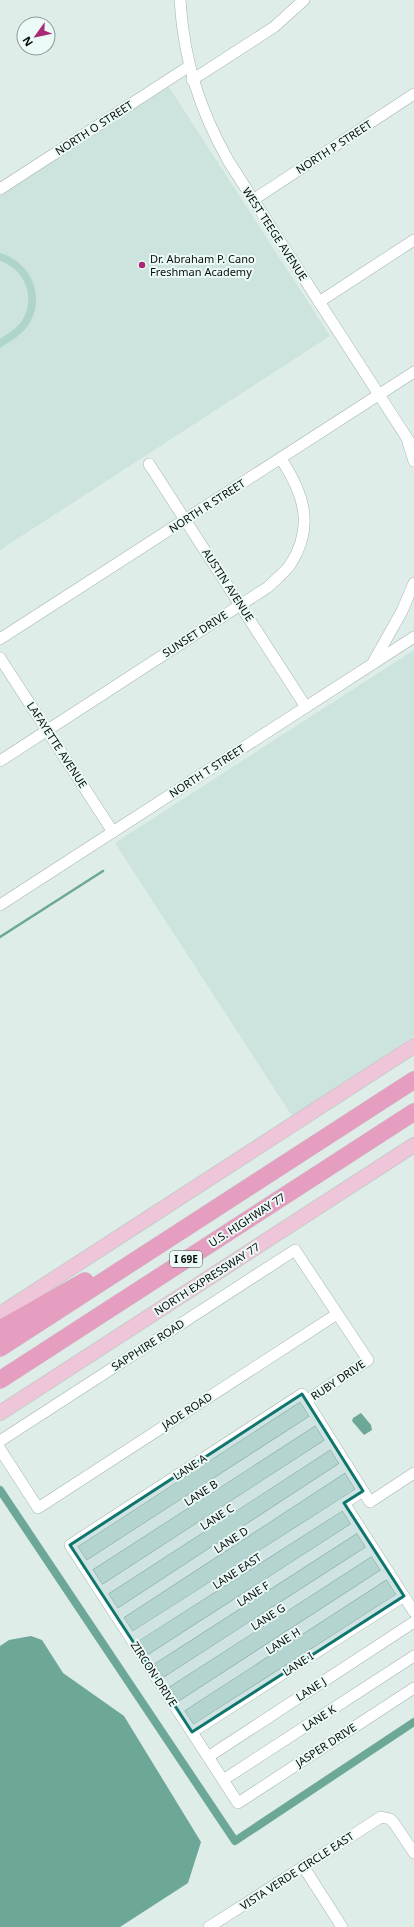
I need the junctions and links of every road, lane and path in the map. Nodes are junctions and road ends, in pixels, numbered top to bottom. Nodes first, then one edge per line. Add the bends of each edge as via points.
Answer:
1 (180, 0) edge
2 (304, 0) edge
3 (188, 67) junction
4 (192, 80) junction
5 (414, 94) edge
6 (0, 189) edge
7 (254, 200) junction
8 (414, 240) edge
9 (319, 302) junction
10 (414, 372) edge
11 (379, 395) junction
12 (407, 438) junction
13 (414, 449) edge
14 (281, 459) junction
15 (414, 461) edge
16 (149, 464) dead end
17 (186, 519) junction
18 (414, 583) edge
19 (240, 605) junction
20 (414, 637) edge
21 (0, 640) edge
22 (0, 658) edge
23 (373, 664) junction
24 (306, 707) junction
25 (47, 731) junction
26 (0, 761) edge
27 (113, 832) junction
28 (0, 905) edge
29 (414, 1046) edge
30 (414, 1080) edge
31 (414, 1112) edge
32 (414, 1120) edge
33 (414, 1145) edge
34 (300, 1186) junction
35 (213, 1211) junction
36 (295, 1250) joint
37 (0, 1314) edge
38 (337, 1314) junction
39 (0, 1329) edge
40 (74, 1332) junction
41 (0, 1348) edge
42 (0, 1380) edge
43 (0, 1386) edge
44 (306, 1401) junction
45 (0, 1413) edge
46 (317, 1418) junction
47 (0, 1441) edge
48 (332, 1442) junction
49 (0, 1449) edge
50 (347, 1465) junction
51 (414, 1473) edge
52 (363, 1490) junction
53 (344, 1503) junction
54 (358, 1526) junction
55 (70, 1545) joint
56 (374, 1549) junction
57 (85, 1568) junction
58 (388, 1572) junction
59 (101, 1592) junction
60 (404, 1596) junction
61 (414, 1612) edge
62 (116, 1616) junction
63 (414, 1622) edge
64 (131, 1639) junction
65 (414, 1656) edge
66 (147, 1662) junction
67 (162, 1686) junction
68 (414, 1688) edge
69 (177, 1709) junction
70 (192, 1732) junction
71 (208, 1757) junction
72 (223, 1780) junction
73 (238, 1803) joint
74 (414, 1853) edge
75 (303, 1866) junction
76 (217, 1925) edge
77 (342, 1927) edge

1 - 3 street, WEST TEEGE AVENUE via 181,26
2 - 4 street via 274,27
3 - 4 street, WEST TEEGE AVENUE
3 - 6 street, NORTH O STREET
4 - 7 street, WEST TEEGE AVENUE via 215,137
5 - 7 street, NORTH P STREET
7 - 9 street, WEST TEEGE AVENUE
8 - 9 street
9 - 11 street, WEST TEEGE AVENUE
10 - 11 street, NORTH R STREET
11 - 12 street, WEST TEEGE AVENUE
11 - 14 street, NORTH R STREET
12 - 13 street, WEST TEEGE AVENUE
12 - 15 street
14 - 17 street, NORTH R STREET
14 - 19 street, SUNSET DRIVE via 296,484 301,500 304,518 303,538 285,571 268,587
16 - 17 street, AUSTIN AVENUE
17 - 19 street, AUSTIN AVENUE
17 - 21 street, NORTH R STREET
18 - 23 street
19 - 24 street, AUSTIN AVENUE
19 - 25 street, SUNSET DRIVE
20 - 23 street, NORTH T STREET
22 - 25 street, LAFAYETTE AVENUE
23 - 24 street, NORTH T STREET
24 - 27 street, NORTH T STREET
25 - 26 street, SUNSET DRIVE
25 - 27 street, LAFAYETTE AVENUE
27 - 28 street, NORTH T STREET
29 - 37 main road
30 - 35 highway, I 69E
31 - 34 highway, U.S. HIGHWAY 77 / I 69E
32 - 34 highway
33 - 45 main road, NORTH EXPRESSWAY 77
34 - 40 highway, U.S. HIGHWAY 77 / I 69E
35 - 39 highway
35 - 41 highway, I 69E
36 - 38 street, RUBY DRIVE
36 - 47 street, SAPPHIRE ROAD
38 - 44 street, RUBY DRIVE via 368,1360
38 - 49 street, JADE ROAD via 38,1508
40 - 42 highway, U.S. HIGHWAY 77 / I 69E
40 - 43 highway
44 - 46 street, RUBY DRIVE
44 - 55 street, LANE A via 302,1394
46 - 48 street, RUBY DRIVE
46 - 57 street, LANE B
48 - 50 street, RUBY DRIVE
48 - 59 street, LANE C
50 - 52 street, RUBY DRIVE
50 - 62 street, LANE D
51 - 52 street via 370,1502
52 - 53 street, LANE EAST
53 - 54 street
53 - 64 street, LANE EAST
54 - 56 street
54 - 66 street, LANE F
55 - 57 street, ZIRCON DRIVE
56 - 58 street
56 - 67 street, LANE G
57 - 59 street, ZIRCON DRIVE
58 - 60 street
58 - 69 street, LANE H
59 - 62 street, ZIRCON DRIVE
60 - 61 street
60 - 70 street, LANE I
62 - 64 street, ZIRCON DRIVE
63 - 71 street, LANE J
64 - 66 street, ZIRCON DRIVE
65 - 72 street, LANE K
66 - 67 street, ZIRCON DRIVE
67 - 69 street, ZIRCON DRIVE
68 - 73 street, JASPER DRIVE
69 - 70 street, ZIRCON DRIVE
70 - 71 street, ZIRCON DRIVE
71 - 72 street, ZIRCON DRIVE
72 - 73 street, ZIRCON DRIVE
74 - 75 street, VISTA VERDE CIRCLE EAST via 394,1823 385,1817 377,1819
75 - 76 street, VISTA VERDE CIRCLE EAST
75 - 77 street

